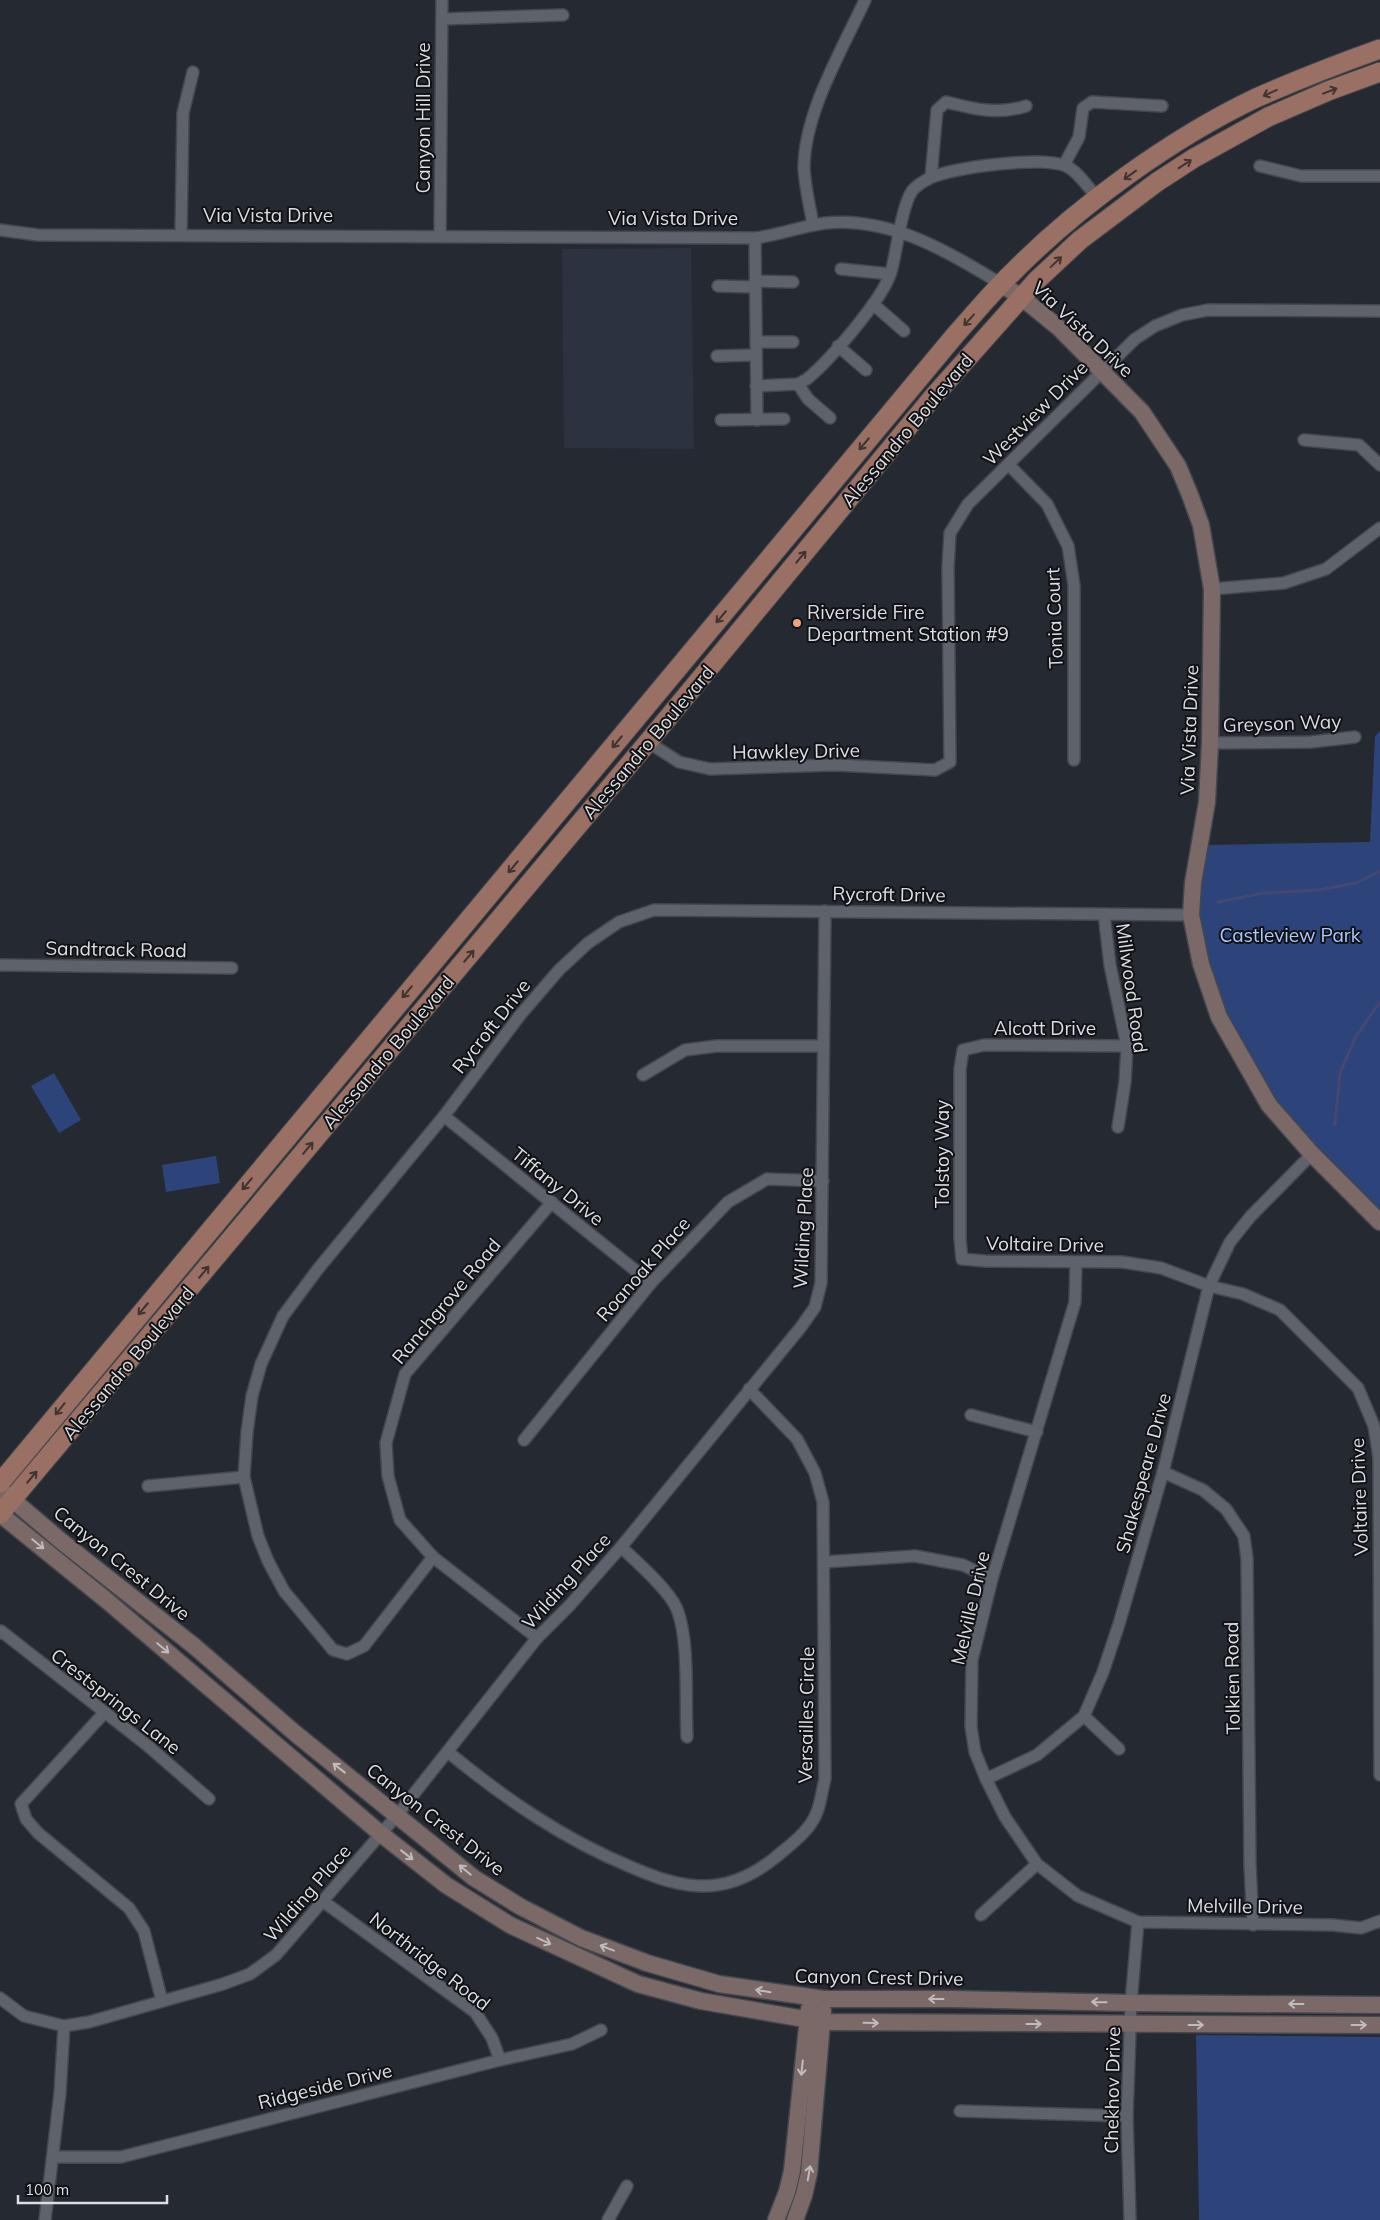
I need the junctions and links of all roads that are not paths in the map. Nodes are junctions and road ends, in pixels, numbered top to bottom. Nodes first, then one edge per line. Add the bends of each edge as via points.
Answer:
1 (442, 0) edge
2 (864, 0) edge
3 (563, 15) dead end
4 (442, 19) junction
5 (1380, 49) edge
6 (192, 72) dead end
7 (1380, 72) edge
8 (1026, 106) dead end
9 (1162, 106) dead end
10 (1064, 165) junction
11 (1260, 166) dead end
12 (1380, 176) edge
13 (931, 177) junction
14 (1098, 198) junction
15 (814, 225) junction
16 (0, 230) edge
17 (900, 232) junction
18 (181, 235) junction
19 (440, 236) junction
20 (755, 238) junction
21 (841, 269) dead end
22 (890, 274) junction
23 (793, 282) dead end
24 (755, 284) junction
25 (1001, 284) junction
26 (718, 286) dead end
27 (1021, 297) junction
28 (873, 304) junction
29 (1380, 311) edge
30 (904, 331) dead end
31 (756, 342) junction
32 (793, 342) dead end
33 (838, 346) junction
34 (756, 355) junction
35 (717, 356) dead end
36 (866, 370) dead end
37 (1102, 370) junction
38 (798, 384) junction
39 (756, 386) junction
40 (830, 418) dead end
41 (784, 419) dead end
42 (721, 420) dead end
43 (757, 420) junction
44 (1304, 440) dead end
45 (1009, 465) junction
46 (1380, 465) edge
47 (1380, 528) edge
48 (1212, 588) junction
49 (1355, 737) dead end
50 (648, 742) junction
51 (1210, 743) junction
52 (1074, 760) dead end
53 (950, 762) joint
54 (825, 910) junction
55 (1104, 914) junction
56 (1191, 915) junction
57 (0, 964) edge
58 (232, 968) dead end
59 (823, 1046) junction
60 (1127, 1046) junction
61 (963, 1050) joint
62 (643, 1075) dead end
63 (444, 1116) junction
64 (1118, 1127) dead end
65 (1312, 1154) junction
66 (823, 1181) junction
67 (552, 1202) junction
68 (1380, 1222) edge
69 (962, 1258) joint
70 (1076, 1262) junction
71 (650, 1283) junction
72 (1209, 1286) junction
73 (749, 1389) junction
74 (971, 1415) dead end
75 (1037, 1432) junction
76 (524, 1440) dead end
77 (1163, 1472) junction
78 (244, 1477) junction
79 (0, 1482) edge
80 (148, 1486) dead end
81 (3, 1506) edge
82 (621, 1547) junction
83 (434, 1557) junction
84 (824, 1562) junction
85 (992, 1579) junction
86 (1, 1632) edge
87 (537, 1638) junction
88 (105, 1712) junction
89 (1084, 1716) junction
90 (1380, 1718) edge
91 (687, 1738) dead end
92 (1119, 1749) dead end
93 (448, 1752) junction
94 (1380, 1774) edge
95 (986, 1779) junction
96 (209, 1799) dead end
97 (398, 1814) junction
98 (381, 1834) junction
99 (1037, 1864) junction
100 (324, 1902) junction
101 (981, 1915) dead end
102 (1380, 1920) edge
103 (1138, 1922) junction
104 (1253, 1924) junction
105 (0, 1998) edge
106 (818, 1998) junction
107 (162, 2001) junction
108 (1131, 2003) junction
109 (1380, 2005) edge
110 (815, 2021) junction
111 (1130, 2025) junction
112 (1380, 2025) edge
113 (64, 2026) junction
114 (601, 2030) dead end
115 (500, 2060) junction
116 (960, 2111) dead end
117 (1127, 2116) junction
118 (54, 2157) junction
119 (627, 2186) dead end
120 (45, 2220) edge
121 (608, 2220) edge
122 (776, 2220) edge
123 (795, 2220) edge
124 (1130, 2220) edge

1 - 4 street, Canyon Hill Drive
2 - 15 street via 819,101 806,139 804,170
3 - 4 street
4 - 19 street, Canyon Hill Drive
5 -> 14 main road, Alessandro Boulevard via 1254,99 1185,138
6 - 18 street via 183,113
27 -> 7 main road, Alessandro Boulevard via 1080,240 1194,158 1268,118
8 - 13 street via 1011,111 979,111 946,102 937,110
9 - 10 street via 1092,102 1083,108 1079,137
10 - 13 street via 1018,162
10 - 14 street via 1073,170
11 - 12 street via 1301,176
13 - 17 street via 912,192
14 - 25 main road, Alessandro Boulevard
15 - 17 street, Via Vista Drive via 864,223
15 - 20 street, Via Vista Drive
16 - 18 street, Via Vista Drive via 38,235
17 - 22 street
17 - 25 street, Via Vista Drive via 932,245
18 - 19 street, Via Vista Drive
19 - 20 street, Via Vista Drive
20 - 24 street
21 - 22 street
22 - 28 street via 884,290
23 - 24 street
24 - 26 street
24 - 31 street
25 - 27 main road, Via Vista Drive
25 -> 79 main road, Alessandro Boulevard
27 - 37 main road, Via Vista Drive
50 -> 27 main road, Alessandro Boulevard via 933,397
28 - 30 street
28 - 33 street
29 - 37 street, Westview Drive via 1208,310 1182,315 1135,339
31 - 32 street
31 - 34 street
33 - 36 street
33 - 38 street via 813,374
34 - 35 street
34 - 39 street
37 - 45 street, Westview Drive
37 - 48 main road, Via Vista Drive via 1142,412 1178,466 1201,525
38 - 39 street
38 - 40 street via 808,399
39 - 43 street
41 - 43 street
42 - 43 street
44 - 46 street via 1359,445
45 - 52 street, Tonia Court via 1047,504 1068,546 1074,585
45 - 53 street, Westview Drive via 968,504 950,533
47 - 48 street via 1326,569 1284,583
48 - 51 main road, Via Vista Drive
49 - 51 street, Greyson Way via 1311,742
50 - 53 street, Hawkley Drive via 679,762 710,770 835,766 936,770
81 -> 50 main road, Alessandro Boulevard
51 - 56 main road, Via Vista Drive via 1207,802
54 - 55 street, Rycroft Drive
54 - 59 street, Wilding Place
54 - 63 street, Rycroft Drive via 654,910 619,922 588,943 559,970 521,1014
55 - 56 street, Rycroft Drive
55 - 60 street, Millwood Road via 1110,965
56 - 65 main road, Via Vista Drive via 1201,964 1219,1017 1269,1105
57 - 58 street, Sandtrack Road
59 - 62 street via 717,1046 685,1050
59 - 66 street, Wilding Place
60 - 61 street, Alcott Drive via 984,1045
60 - 64 street, Millwood Road
61 - 69 street, Tolstoy Way via 960,1069
63 - 67 street, Tiffany Drive
63 - 78 street, Rycroft Drive via 283,1316 261,1364 252,1396
65 - 68 main road, Via Vista Drive
65 - 72 street, Shakespeare Drive via 1230,1242
66 - 71 street, Roanoak Place via 767,1180 728,1202
66 - 73 street, Wilding Place via 821,1283 815,1307
67 - 71 street, Tiffany Drive
67 - 83 street, Ranchgrove Road via 405,1374 386,1443 388,1476 400,1520
69 - 70 street, Voltaire Drive
70 - 72 street, Voltaire Drive via 1122,1262 1161,1268
70 - 75 street, Melville Drive via 1075,1302
71 - 76 street, Roanoak Place
72 - 77 street, Shakespeare Drive
72 - 90 street, Voltaire Drive via 1243,1294 1280,1310 1358,1388 1371,1418 1379,1458
73 - 82 street, Wilding Place
73 - 84 street, Versailles Circle via 797,1439 815,1473 823,1502
74 - 75 street
75 - 85 street, Melville Drive
77 - 89 street, Shakespeare Drive via 1119,1624
77 - 104 street, Tolkien Road via 1203,1490 1226,1509 1244,1536
78 - 80 street
78 - 83 street, Rycroft Drive via 258,1536 268,1561 284,1591 333,1650 347,1654 364,1646
97 -> 81 main road, Canyon Crest Drive via 61,1541
81 -> 98 main road, Canyon Crest Drive via 105,1599
82 - 87 street, Wilding Place
82 - 91 street via 676,1606 684,1638
83 - 87 street, Ranchgrove Road
84 - 85 street via 915,1556 963,1565
84 - 93 street, Versailles Circle via 825,1779 817,1813 800,1836 754,1873 737,1881 705,1886 652,1876 568,1837 497,1792
85 - 95 street, Melville Drive via 972,1660 970,1695 975,1752
86 - 88 street, Crestsprings Lane
87 - 93 street, Wilding Place
88 - 96 street, Crestsprings Lane
88 - 107 street via 22,1804 26,1819 38,1833 128,1908 144,1931
89 - 92 street
89 - 95 street, Shakespeare Drive via 1037,1754
90 - 94 street, Voltaire Drive
93 - 97 street, Wilding Place
95 - 99 street, Melville Drive via 1004,1817
97 - 98 street, Wilding Place
106 -> 97 main road, Canyon Crest Drive via 719,1984 647,1963 581,1938 474,1878
98 - 100 street, Wilding Place
98 -> 110 main road, Canyon Crest Drive via 446,1885 510,1925 638,1984 701,2001
99 - 101 street
99 - 103 street, Melville Drive via 1078,1896
100 - 107 street, Wilding Place via 276,1955 250,1974
100 - 115 street, Northridge Road via 475,2012 492,2038
102 - 104 street, Melville Drive via 1361,1928
103 - 104 street, Melville Drive
103 - 108 street, Chekhov Drive
105 - 113 street, Wilding Place via 24,2016
108 -> 106 main road, Canyon Crest Drive
106 - 110 main road
107 - 113 street, Wilding Place
109 -> 108 main road, Canyon Crest Drive
108 - 111 street, Chekhov Drive
110 -> 111 main road, Canyon Crest Drive
110 -> 122 main road via 792,2171
123 -> 110 main road via 809,2173
111 -> 112 main road, Canyon Crest Drive
111 - 117 street, Chekhov Drive
113 - 118 street
114 - 115 street, Ridgeside Drive via 572,2044
115 - 118 street, Ridgeside Drive via 121,2157
116 - 117 street
117 - 124 street, Chekhov Drive
118 - 120 street
119 - 121 street

